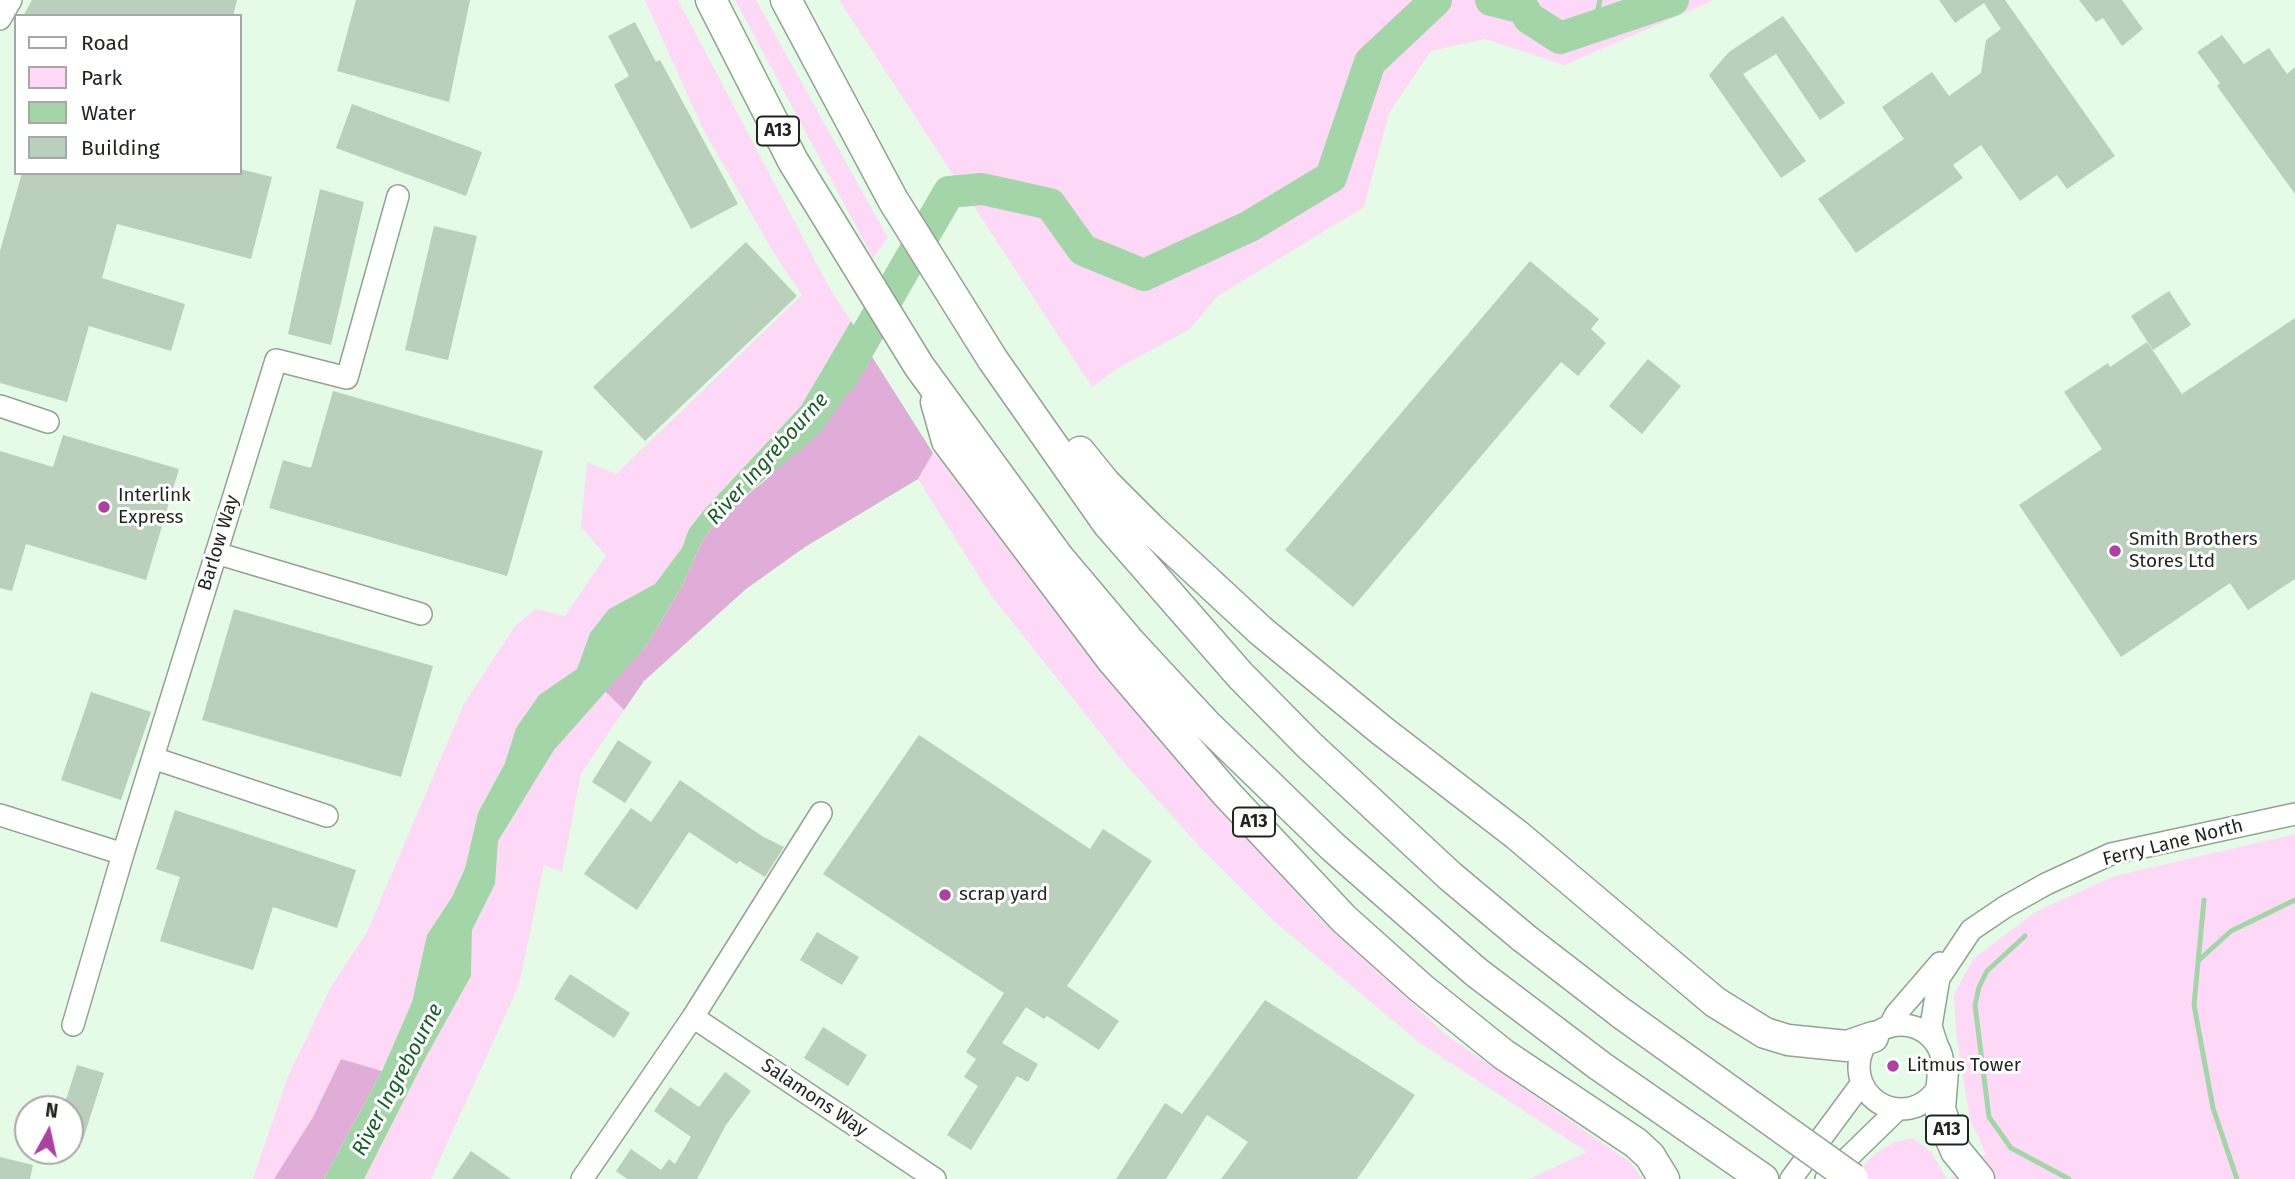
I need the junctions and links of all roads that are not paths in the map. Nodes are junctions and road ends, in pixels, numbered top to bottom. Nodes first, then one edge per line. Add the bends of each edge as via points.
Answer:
1 (11, 0) edge
2 (711, 0) edge
3 (786, 0) edge
4 (0, 19) edge
5 (398, 196) dead end
6 (993, 360) junction
7 (925, 376) junction
8 (0, 406) edge
9 (48, 422) dead end
10 (216, 553) junction
11 (421, 614) dead end
12 (153, 758) junction
13 (821, 813) dead end
14 (2295, 814) edge
15 (0, 816) edge
16 (327, 816) dead end
17 (123, 854) junction
18 (1953, 954) junction
19 (692, 1017) junction
20 (72, 1025) dead end
21 (1881, 1032) junction
22 (1940, 1058) junction
23 (1862, 1083) junction
24 (1898, 1109) junction
25 (582, 1179) edge
26 (935, 1179) edge
27 (1664, 1179) edge
28 (1763, 1179) edge
29 (1791, 1179) edge
30 (1826, 1179) edge
31 (1853, 1179) edge
32 (1979, 1179) edge

1 - 4 street
2 - 7 highway, A13 via 793,161
3 - 6 highway via 892,200
5 - 10 street, Barlow Way via 347,378 276,360
6 - 21 highway via 1033,392 1114,492 1261,631 1517,835 1715,1002 1765,1033 1788,1040 1847,1046
6 - 31 highway, bridge via 1108,524 1240,675 1380,813 1524,938
7 - 27 highway, A13 via 947,441 1112,660 1225,792 1380,953 1503,1054 1636,1143
7 - 28 highway, A13 via 1059,558 1205,723 1333,847 1476,972 1600,1066
8 - 9 street
10 - 11 street
10 - 12 street, Barlow Way
12 - 16 street
12 - 17 street, Barlow Way
13 - 19 street
14 - 18 street, Ferry Lane North via 2111,854 2005,908 1971,930
15 - 17 street
17 - 20 street, Barlow Way
18 - 21 street, Ferry Lane North via 1936,965
18 - 22 street, Ferry Lane North via 1934,996 1931,1026
19 - 25 street
19 - 26 street, Salamons Way
21 - 22 street via 1916,1028
21 - 23 street via 1860,1058
22 - 24 street via 1940,1084 1923,1104
22 - 32 highway, A13 via 1940,1109 1956,1151
23 - 24 street via 1876,1101
23 - 29 street
24 - 30 street

